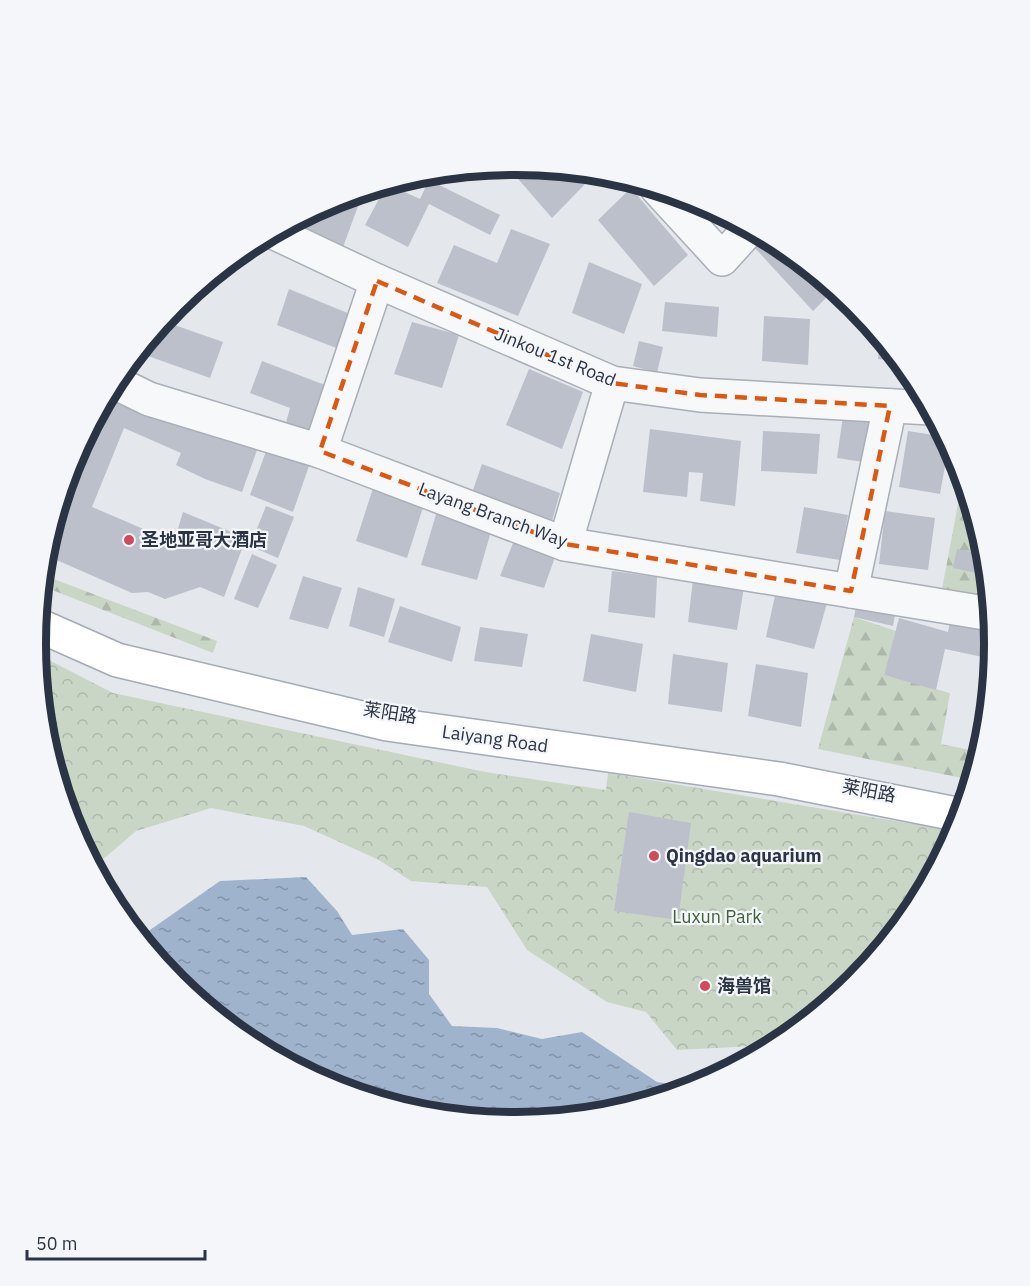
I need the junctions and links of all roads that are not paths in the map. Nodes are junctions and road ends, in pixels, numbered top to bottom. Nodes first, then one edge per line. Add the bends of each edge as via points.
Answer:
1 (668, 200) edge
2 (744, 234) edge
3 (282, 236) edge
4 (377, 281) junction
5 (612, 383) junction
6 (123, 386) edge
7 (890, 406) junction
8 (920, 408) edge
9 (320, 451) junction
10 (565, 544) junction
11 (851, 591) junction
12 (982, 613) edge
13 (47, 620) edge
14 (47, 629) edge
15 (954, 806) edge
16 (951, 813) edge

1 - 2 street via 722,259
3 - 4 street, Jinkou 1st Road
4 - 5 street, Jinkou 1st Road
4 - 9 street
5 - 7 street, Jinkou 1st Road via 700,395
5 - 10 street
6 - 9 street, Layang Branch Way via 149,399
7 - 8 street, Jinkou 1st Road
7 - 11 street
9 - 10 street, Layang Branch Way
10 - 11 street, Layang Branch Way
11 - 12 street, Layang Branch Way
13 - 15 street, 莱阳路 via 112,650 345,706
14 - 16 main road, Laiyang Road via 117,660 387,724 779,779

